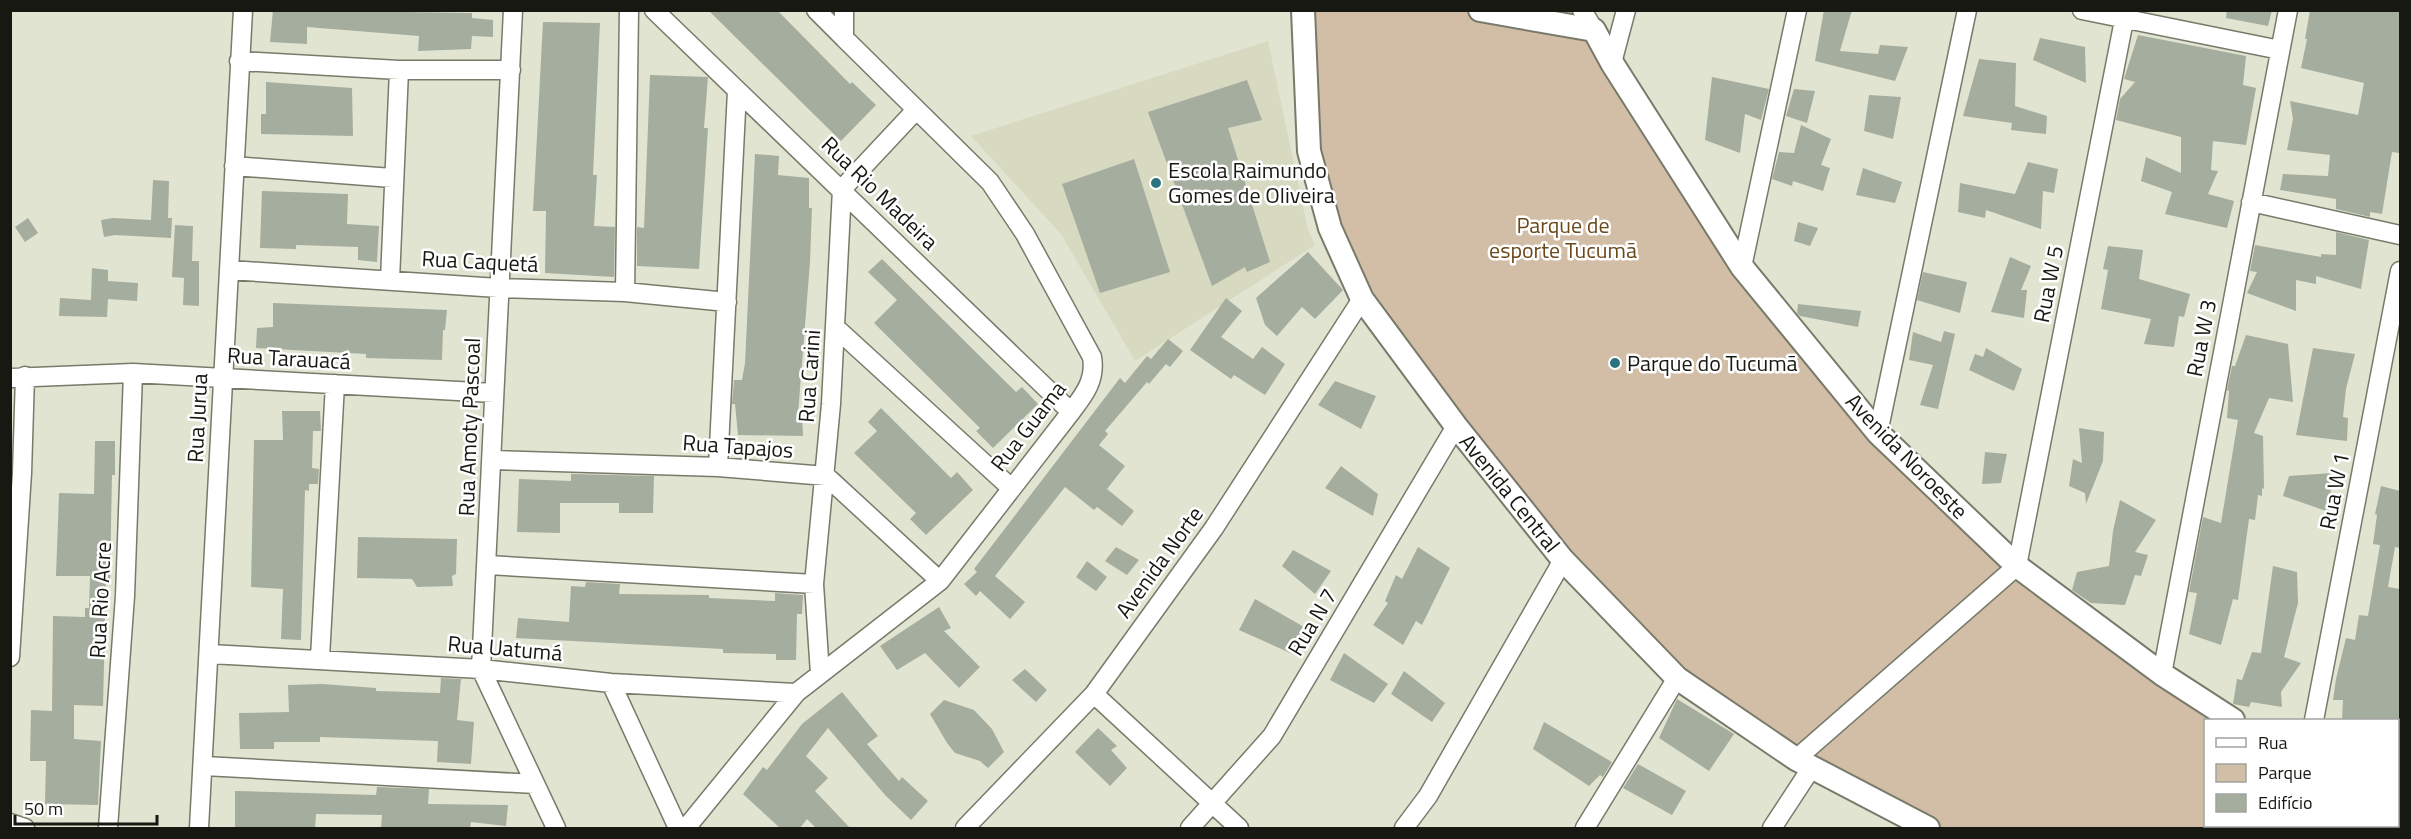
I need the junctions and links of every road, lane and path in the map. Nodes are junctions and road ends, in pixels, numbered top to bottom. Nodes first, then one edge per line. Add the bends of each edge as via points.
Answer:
1 (243, 10) edge
2 (513, 10) edge
3 (629, 10) edge
4 (654, 10) edge
5 (816, 10) edge
6 (844, 10) edge
7 (1302, 10) edge
8 (1480, 10) edge
9 (1582, 10) edge
10 (1626, 10) edge
11 (1797, 10) edge
12 (1967, 10) edge
13 (2082, 10) edge
14 (2288, 10) edge
15 (2126, 14) edge
16 (1594, 30) junction
17 (844, 38) junction
18 (2280, 50) junction
19 (239, 61) junction
20 (1612, 63) junction
21 (399, 70) junction
22 (511, 70) junction
23 (737, 91) junction
24 (916, 110) junction
25 (234, 166) junction
26 (392, 178) junction
27 (842, 189) junction
28 (2251, 202) junction
29 (2400, 235) edge
30 (1742, 267) junction
31 (230, 270) junction
32 (2400, 271) edge
33 (390, 280) junction
34 (498, 288) junction
35 (625, 292) junction
36 (1362, 299) junction
37 (727, 302) junction
38 (836, 328) junction
39 (133, 373) junction
40 (18, 377) edge
41 (222, 379) junction
42 (335, 384) junction
43 (494, 393) junction
44 (1071, 412) junction
45 (1456, 426) junction
46 (1878, 433) junction
47 (492, 459) junction
48 (718, 467) junction
49 (16, 473) edge
50 (826, 476) junction
51 (1010, 487) junction
52 (1563, 560) junction
53 (488, 565) junction
54 (2017, 566) junction
55 (940, 581) junction
56 (814, 584) junction
57 (12, 591) edge
58 (210, 654) junction
59 (10, 657) edge
60 (320, 658) junction
61 (481, 669) junction
62 (820, 674) junction
63 (2162, 674) junction
64 (1677, 678) junction
65 (611, 683) junction
66 (796, 693) junction
67 (1094, 694) junction
68 (2231, 719) edge
69 (2314, 719) edge
70 (1804, 763) junction
71 (204, 766) junction
72 (535, 784) junction
73 (1213, 804) junction
74 (10, 823) edge
75 (25, 828) edge
76 (108, 828) edge
77 (199, 828) edge
78 (556, 828) edge
79 (678, 828) edge
80 (686, 828) edge
81 (965, 828) edge
82 (1190, 828) edge
83 (1239, 828) edge
84 (1404, 828) edge
85 (1585, 828) edge
86 (1772, 828) edge
87 (1928, 828) edge

1 - 19 street, Rua Jurua
2 - 22 street, Rua Amoty Pascoal
3 - 35 street
4 - 23 street, Rua Rio Madeira
5 - 17 street, Rua Guama
6 - 17 street
7 - 36 street, Avenida Central via 1309,152 1330,228
8 - 16 street
9 - 16 street
10 - 20 street
11 - 30 street
12 - 46 street
13 - 15 street
14 - 18 street, Rua W 3
15 - 18 street
15 - 54 street, Rua W 5
16 - 20 street, Avenida Noroeste
17 - 24 street, Rua Guama
18 - 28 street, Rua W 3
19 - 21 street
19 - 25 street, Rua Jurua
20 - 30 street, Avenida Noroeste
21 - 22 street
21 - 26 street
22 - 34 street, Rua Amoty Pascoal
23 - 27 street, Rua Rio Madeira
23 - 37 street
24 - 27 street
24 - 44 street, Rua Guama via 990,182 1066,306 1094,368 1088,388
25 - 26 street
25 - 31 street, Rua Jurua
26 - 33 street
27 - 38 street, Rua Carini
27 - 44 street, Rua Rio Madeira
28 - 29 street
28 - 63 street, Rua W 3
30 - 46 street, Avenida Noroeste
31 - 33 street, Rua Caquetá
31 - 41 street, Rua Jurua
32 - 69 street, Rua W 1
33 - 34 street, Rua Caquetá
34 - 35 street, Rua Caquetá
34 - 43 street, Rua Amoty Pascoal
35 - 37 street, Rua Caquetá
36 - 45 street, Avenida Central
36 - 67 street, Avenida Norte via 1214,528
37 - 48 street
38 - 50 street, Rua Carini
38 - 51 street
39 - 40 street, Rua Tarauacá
39 - 41 street, Rua Tarauacá
39 - 76 street, Rua Rio Acre via 125,596
40 - 49 street
41 - 42 street, Rua Tarauacá
41 - 58 street, Rua Jurua
42 - 43 street, Rua Tarauacá
42 - 60 street
43 - 47 street, Rua Amoty Pascoal
44 - 51 street, Rua Guama
45 - 52 street, Avenida Central
45 - 73 street, Rua N 7 via 1272,736
46 - 54 street, Avenida Noroeste
47 - 48 street, Rua Tapajos
47 - 53 street, Rua Amoty Pascoal
48 - 50 street, Rua Tapajos
49 - 57 street
50 - 55 street
50 - 56 street, Rua Carini
51 - 55 street, Rua Guama
52 - 64 street, Avenida Central
52 - 84 street via 1428,796
53 - 56 street
53 - 61 street, Rua Amoty Pascoal
54 - 63 street, Avenida Noroeste
54 - 70 street
55 - 62 street, Rua Guama
56 - 62 street, Rua Carini
57 - 59 street
58 - 60 street, Rua Uatumá
58 - 71 street, Rua Jurua
60 - 61 street, Rua Uatumá
61 - 65 street, Rua Uatumá
61 - 72 street, Rua Amoty Pascoal
62 - 66 street, Rua Guama
63 - 68 street, Avenida Noroeste
64 - 70 street, Avenida Central
64 - 85 street
65 - 66 street, Rua Uatumá
65 - 79 street
66 - 80 street, Rua Guama
67 - 73 street
67 - 81 street, Avenida Norte
70 - 86 street
70 - 87 street, Avenida Central
71 - 72 street
71 - 77 street, Rua Jurua
72 - 78 street, Rua Amoty Pascoal
73 - 82 street, Rua N 7
73 - 83 street
74 - 75 street

